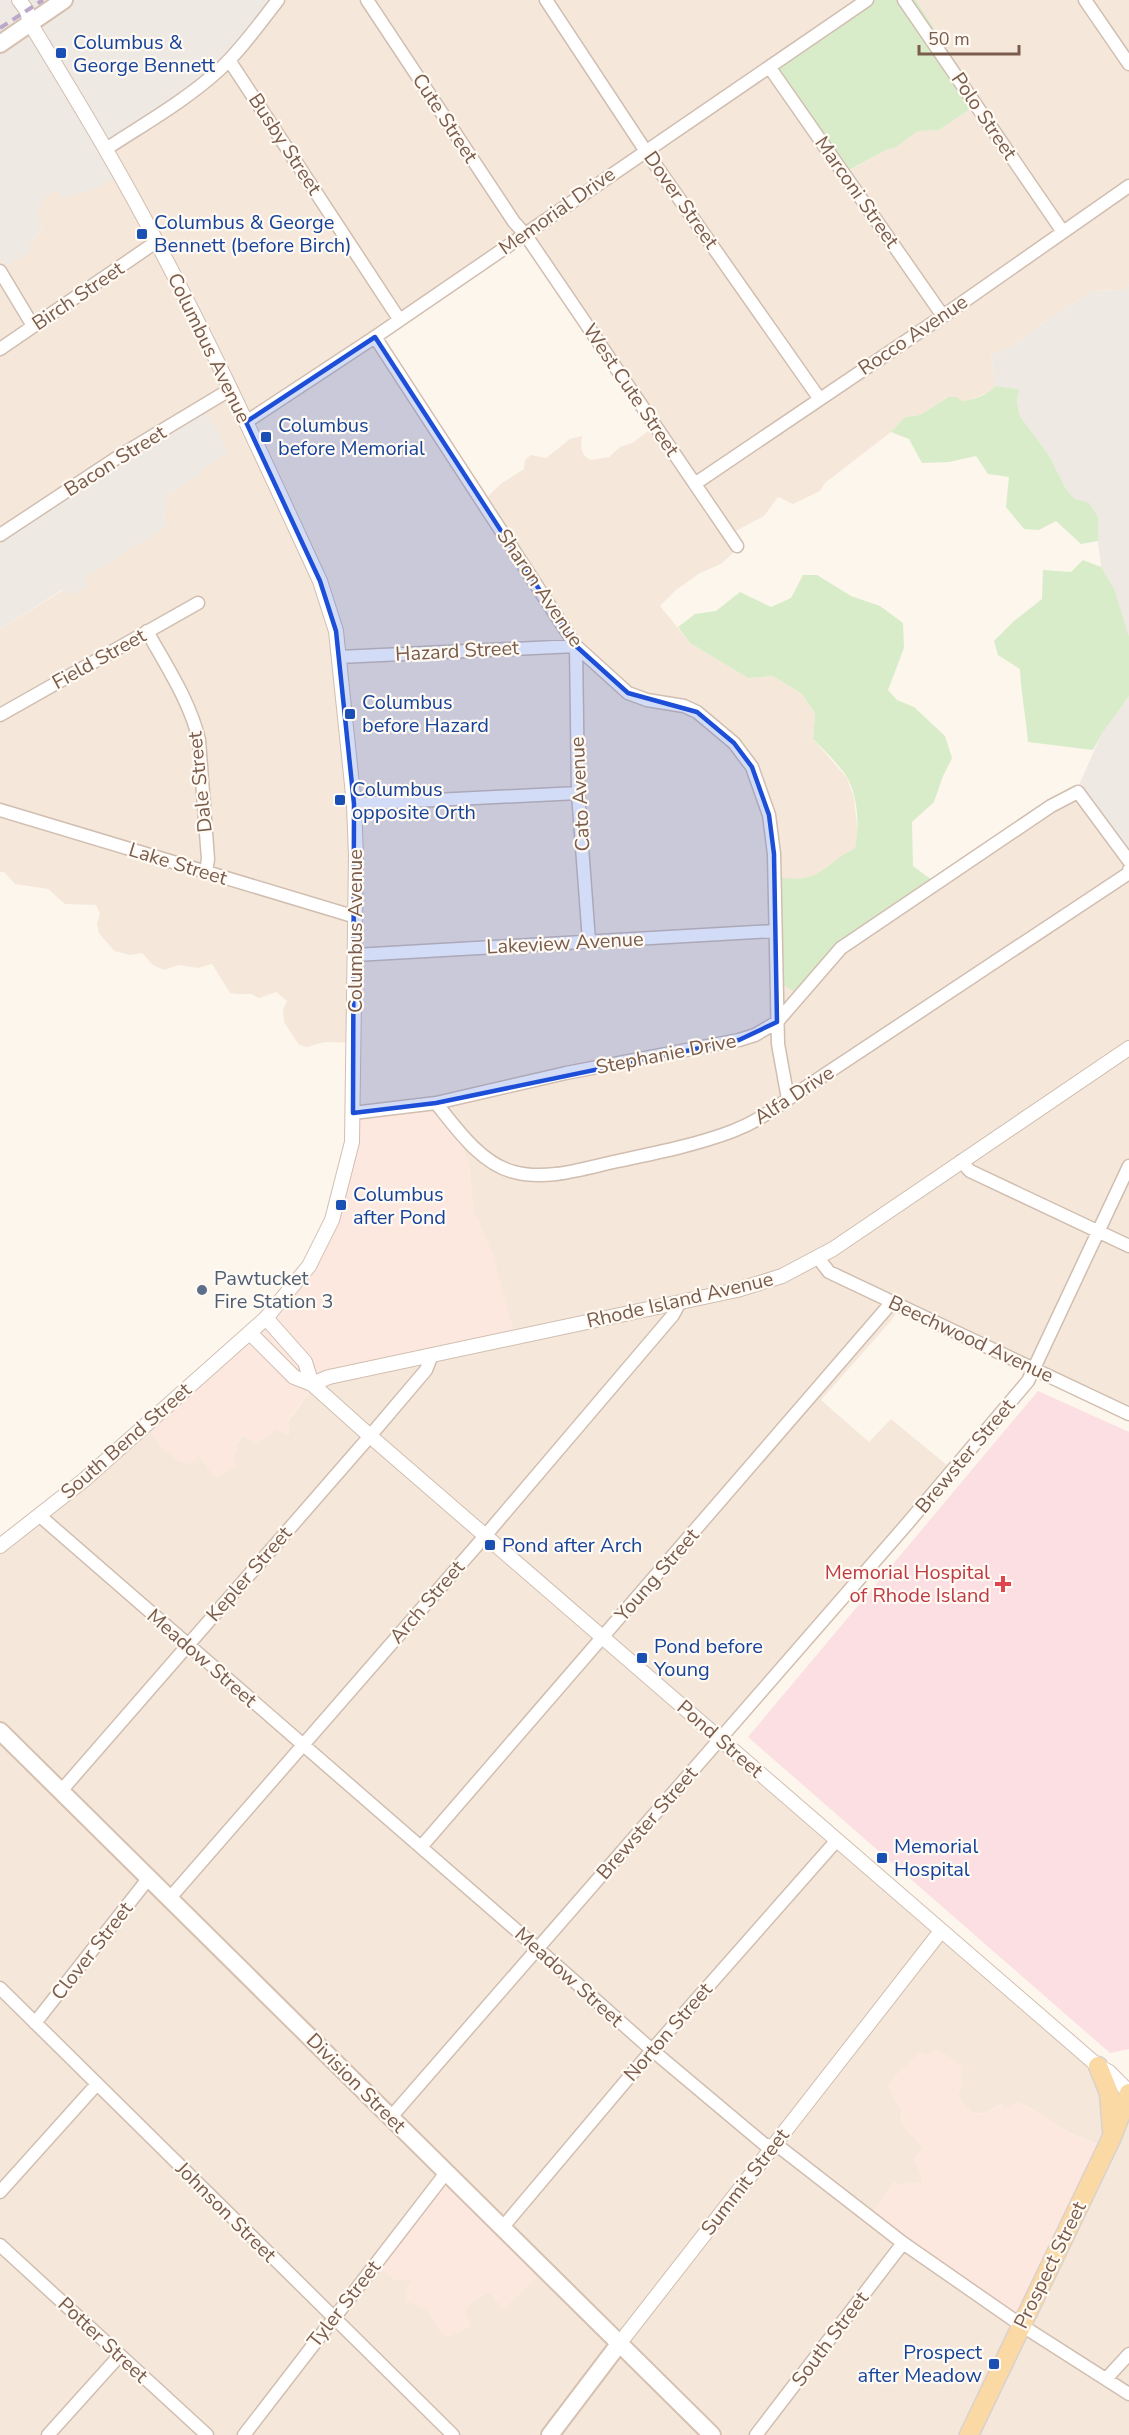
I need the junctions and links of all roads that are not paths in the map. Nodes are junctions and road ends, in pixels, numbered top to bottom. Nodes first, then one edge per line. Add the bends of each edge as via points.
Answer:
1 (20, 0) edge
2 (64, 0) edge
3 (278, 0) edge
4 (367, 0) edge
5 (546, 0) edge
6 (867, 0) edge
7 (904, 0) edge
8 (1085, 0) edge
9 (30, 23) junction
10 (0, 44) edge
11 (229, 60) junction
12 (1129, 64) edge
13 (770, 68) junction
14 (106, 149) junction
15 (645, 150) junction
16 (1129, 186) edge
17 (1063, 232) junction
18 (525, 234) junction
19 (156, 242) junction
20 (0, 271) edge
21 (943, 316) junction
22 (399, 319) junction
23 (33, 326) junction
24 (375, 337) junction
25 (0, 349) edge
26 (231, 389) junction
27 (819, 398) junction
28 (246, 422) junction
29 (696, 483) junction
30 (0, 535) edge
31 (737, 546) dead end
32 (198, 603) dead end
33 (147, 631) junction
34 (576, 646) junction
35 (339, 657) junction
36 (0, 715) edge
37 (578, 793) junction
38 (354, 804) junction
39 (0, 810) edge
40 (1129, 861) edge
41 (1129, 871) edge
42 (206, 873) junction
43 (356, 917) junction
44 (774, 931) junction
45 (589, 941) junction
46 (355, 955) junction
47 (777, 1022) junction
48 (1129, 1048) edge
49 (788, 1099) junction
50 (436, 1103) junction
51 (353, 1113) junction
52 (961, 1161) junction
53 (1129, 1166) edge
54 (1098, 1231) junction
55 (1129, 1246) edge
56 (818, 1258) junction
57 (680, 1302) junction
58 (892, 1302) junction
59 (266, 1318) junction
60 (250, 1334) junction
61 (432, 1355) junction
62 (1033, 1369) junction
63 (312, 1384) junction
64 (1129, 1414) edge
65 (370, 1436) junction
66 (40, 1516) junction
67 (485, 1536) junction
68 (0, 1546) edge
69 (603, 1638) junction
70 (188, 1645) junction
71 (0, 1731) edge
72 (720, 1740) junction
73 (302, 1746) junction
74 (61, 1791) junction
75 (837, 1840) junction
76 (421, 1847) junction
77 (148, 1879) junction
78 (169, 1899) junction
79 (941, 1930) junction
80 (538, 1949) junction
81 (0, 1988) edge
82 (35, 2023) junction
83 (652, 2050) junction
84 (1098, 2066) junction
85 (97, 2084) junction
86 (1129, 2093) edge
87 (391, 2117) junction
88 (1112, 2137) junction
89 (773, 2147) junction
90 (445, 2174) junction
91 (0, 2192) edge
92 (502, 2228) junction
93 (903, 2243) junction
94 (0, 2245) edge
95 (333, 2319) junction
96 (1021, 2325) junction
97 (620, 2344) junction
98 (1129, 2354) edge
99 (120, 2355) junction
100 (1106, 2379) junction
101 (1129, 2394) edge
102 (48, 2435) edge
103 (207, 2435) edge
104 (244, 2435) edge
105 (453, 2435) edge
106 (550, 2435) edge
107 (712, 2435) edge
108 (756, 2435) edge
109 (969, 2435) edge

1 - 9 street, Columbus Avenue
2 - 9 main road
3 - 11 street
4 - 18 street, Cute Street
5 - 15 street, Dover Street
6 - 13 street, Memorial Drive
7 - 17 street, Polo Street
8 - 12 street
9 - 10 main road
9 - 14 street, Columbus Avenue
11 - 14 street via 186,97
11 - 22 street, Busby Street
13 - 15 street, Memorial Drive
13 - 21 street, Marconi Street
14 - 19 street, Columbus Avenue
15 - 18 street, Memorial Drive
15 - 27 street, Dover Street
16 - 17 street, Rocco Avenue
17 - 21 street, Rocco Avenue
18 - 22 street, Memorial Drive
18 - 29 street, West Cute Street
19 - 23 street, Birch Street
19 - 26 street, Columbus Avenue
20 - 23 street
21 - 27 street, Rocco Avenue
22 - 24 street, Memorial Drive
23 - 25 street, Birch Street
24 - 28 street, Memorial Drive
24 - 34 street, Sharon Avenue
26 - 28 street, Columbus Avenue
26 - 30 street, Bacon Street
27 - 29 street, Rocco Avenue
28 - 35 street, Columbus Avenue via 320,580 336,631
29 - 31 street, West Cute Street
32 - 33 street, Field Street
33 - 36 street, Field Street
33 - 42 street, Dale Street via 189,707 199,740
34 - 35 street, Hazard Street
34 - 37 street, Cato Avenue
34 - 44 street, Sharon Avenue via 628,693 697,712 734,743 752,767 769,815 774,854
35 - 38 street, Columbus Avenue
37 - 38 street
37 - 45 street, Cato Avenue
38 - 43 street, Columbus Avenue
39 - 42 street, Lake Street
40 - 47 street, Stephanie Drive via 1078,792 1051,806 841,948
41 - 49 street, Alfa Drive
42 - 43 street, Lake Street
43 - 46 street, Columbus Avenue
44 - 45 street, Lakeview Avenue
44 - 47 street, Sharon Avenue
45 - 46 street, Lakeview Avenue
46 - 51 street, Columbus Avenue
47 - 49 street, Sharon Avenue
47 - 50 street, Stephanie Drive via 739,1040
48 - 52 street, Rhode Island Avenue
49 - 50 street, Alfa Drive via 764,1117 733,1131 666,1150 533,1175 512,1172 478,1150
50 - 51 street, Stephanie Drive
51 - 59 street, Columbus Avenue via 348,1160 332,1220 309,1266
52 - 54 street via 970,1171
52 - 56 street, Rhode Island Avenue
53 - 54 street, Brewster Street
54 - 55 street
54 - 62 street, Brewster Street
56 - 57 street, Rhode Island Avenue via 782,1276
56 - 58 street, Beechwood Avenue via 829,1272
57 - 61 street, Rhode Island Avenue
57 - 67 street, Arch Street
58 - 62 street, Beechwood Avenue
58 - 69 street, Young Street
59 - 60 street, Columbus Avenue
59 - 63 street, Pond Street via 305,1362
60 - 63 street, Pond Street via 294,1377
60 - 66 street, South Bend Street
61 - 63 street, Rhode Island Avenue
61 - 65 street, Kepler Street via 426,1370
62 - 64 street, Beechwood Avenue
62 - 72 street, Brewster Street via 1028,1381 908,1524
63 - 65 street, Pond Street
65 - 67 street, Pond Street
65 - 70 street, Kepler Street
66 - 68 street, South Bend Street
66 - 70 street, Meadow Street
67 - 69 street, Pond Street
67 - 73 street, Arch Street
69 - 72 street, Pond Street
69 - 76 street, Young Street
70 - 73 street, Meadow Street
70 - 74 street, Kepler Street
71 - 74 main road, Division Street
72 - 75 street, Pond Street
72 - 80 street, Brewster Street
73 - 76 street, Meadow Street
73 - 78 street, Arch Street
74 - 77 main road, Division Street
75 - 79 street, Pond Street
75 - 83 street, Norton Street
76 - 80 street, Meadow Street
77 - 78 main road, Division Street
77 - 82 street, Clover Street
78 - 87 main road, Division Street
79 - 84 street, Pond Street
79 - 89 street, Summit Street
80 - 83 street, Meadow Street
80 - 87 street, Brewster Street
81 - 82 street, Johnson Street
82 - 85 street, Johnson Street
83 - 89 street, Meadow Street via 764,2144
83 - 92 street, Norton Street
84 - 86 street, Pond Street
84 - 88 main road via 1109,2093
85 - 91 street
85 - 95 street, Johnson Street
86 - 88 main road, Prospect Street
87 - 90 main road, Division Street
88 - 96 main road, Prospect Street
89 - 93 street, Meadow Street via 782,2149
89 - 97 street, Summit Street
90 - 92 main road, Division Street
90 - 95 street, Tyler Street
92 - 97 main road, Division Street
93 - 96 street, Meadow Street
93 - 108 street, South Street
94 - 99 street, Potter Street
95 - 104 street, Tyler Street
95 - 105 street, Johnson Street
96 - 100 street, Meadow Street
96 - 109 main road, Prospect Street
97 - 106 main road, Summit Street
97 - 107 main road, Division Street
98 - 100 street
99 - 102 street
99 - 103 street, Potter Street
100 - 101 street, Meadow Street

